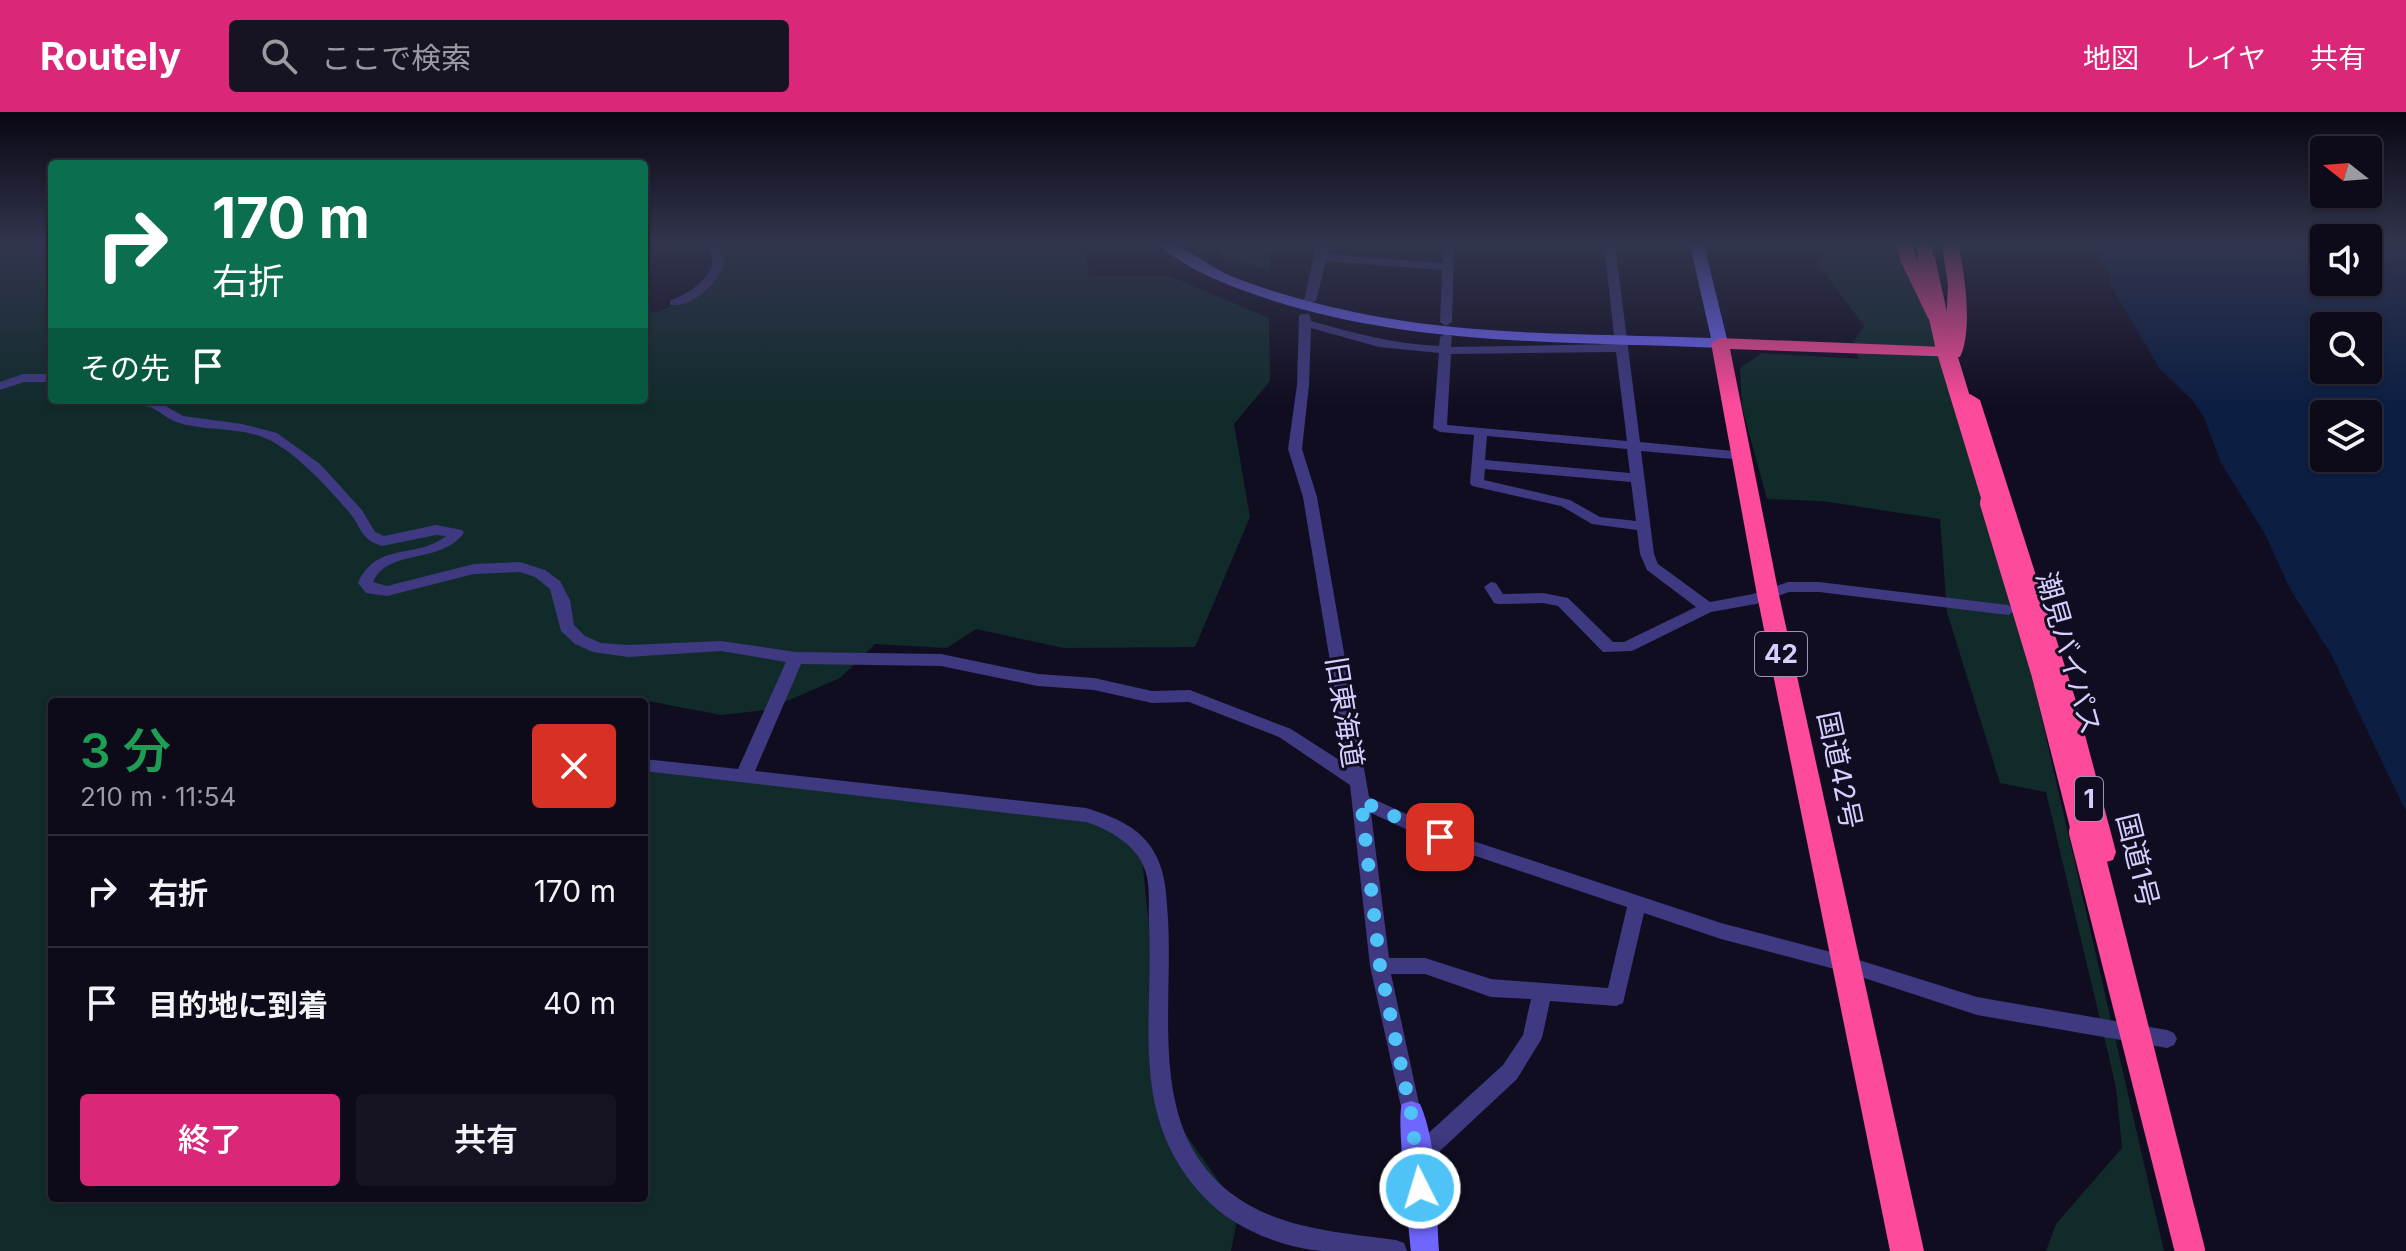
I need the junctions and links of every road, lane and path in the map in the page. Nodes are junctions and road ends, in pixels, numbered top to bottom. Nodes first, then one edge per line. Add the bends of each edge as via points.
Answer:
1 (686, 298) edge
2 (1277, 298) edge
3 (1310, 298) edge
4 (1447, 298) edge
5 (1615, 298) edge
6 (1709, 298) edge
7 (1927, 298) edge
8 (1932, 298) edge
9 (1956, 298) edge
10 (674, 303) dead end
11 (1306, 313) junction
12 (1446, 322) dead end
13 (1620, 343) junction
14 (1720, 343) junction
15 (1446, 344) junction
16 (1954, 353) junction
17 (48, 378) edge
18 (0, 386) edge
19 (155, 404) edge
20 (1481, 432) junction
21 (1635, 444) junction
22 (1744, 456) junction
23 (1479, 464) junction
24 (1637, 478) junction
25 (1642, 526) junction
26 (1491, 587) dead end
27 (1768, 595) junction
28 (1707, 608) junction
29 (2008, 610) dead end
30 (796, 658) junction
31 (648, 766) edge
32 (743, 778) junction
33 (1356, 780) junction
34 (1361, 801) junction
35 (1637, 904) junction
36 (1846, 964) junction
37 (1380, 966) junction
38 (1542, 993) junction
39 (2157, 1037) junction
40 (1411, 1113) joint
41 (1418, 1157) junction
42 (1396, 1251) edge
43 (1425, 1251) edge
44 (1907, 1251) edge
45 (2190, 1251) edge
46 (2200, 1251) edge

1 - 10 street
2 - 13 street via 1341,314 1454,330
3 - 11 street, 旧東海道
4 - 12 street
5 - 13 street
6 - 14 street
7 - 16 highway
8 - 45 highway, 潮見バイパス / 1, bridge via 2043,672
9 - 16 highway
11 - 15 street via 1367,341
11 - 33 street, 旧東海道 via 1295,449 1310,497
13 - 14 street
13 - 15 street
13 - 21 street
14 - 16 highway
14 - 22 highway, 国道42号 / 42
15 - 20 street via 1440,428
16 - 39 highway, 国道1号 / 1 via 2064,701
17 - 18 street via 23,378
19 - 30 street via 179,419 272,436 315,467 370,535 382,541 436,530 457,533 447,543 376,565 367,573 365,583 371,589 387,591 511,565 532,569 555,585 566,627 599,648 721,646
20 - 21 street
20 - 23 street
21 - 22 street
21 - 24 street
22 - 27 highway, 国道42号 / 42
23 - 24 street
23 - 25 street via 1477,483 1565,503 1597,521
24 - 25 street
25 - 28 street via 1652,567
26 - 28 street via 1499,599 1563,602 1609,648 1626,647
27 - 28 street
27 - 29 street via 1788,587 1819,587
27 - 36 highway, 国道42号 / 42
30 - 32 street
30 - 33 street via 941,660 1152,697 1190,696 1285,733
31 - 32 street
32 - 42 street via 920,794 1113,823 1141,848 1154,871 1161,1084 1174,1138 1223,1200 1260,1221 1307,1237
33 - 34 street, 旧東海道
34 - 35 street via 1440,837
34 - 37 street, 旧東海道
35 - 36 street
35 - 38 street via 1616,997
36 - 39 street via 1977,1006
36 - 44 highway, 国道42号 / 42
37 - 38 street via 1425,966 1491,988
37 - 40 street, 旧東海道
38 - 41 street via 1532,1038 1510,1072
39 - 46 highway, 国道1号 / 1
40 - 41 street, 旧東海道
41 - 43 street, 旧東海道

